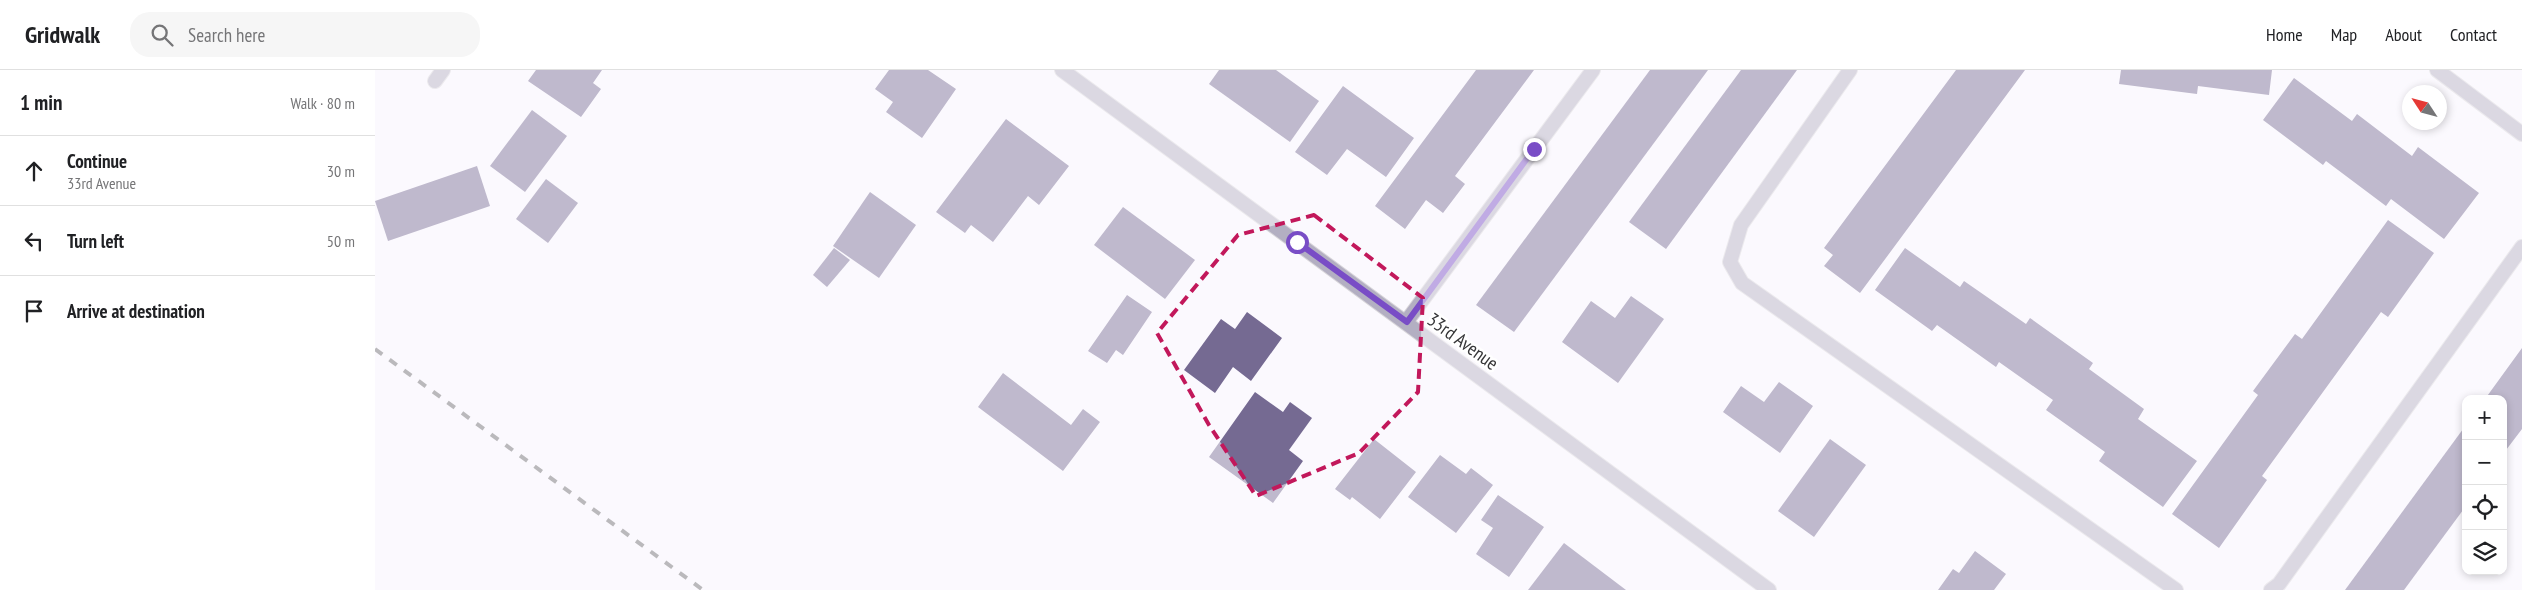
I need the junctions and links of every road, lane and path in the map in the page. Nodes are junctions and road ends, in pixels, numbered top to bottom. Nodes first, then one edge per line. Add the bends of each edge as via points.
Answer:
1 (1063, 70) edge
2 (1593, 70) edge
3 (1850, 70) edge
4 (2437, 70) edge
5 (2522, 134) edge
6 (2522, 247) edge
7 (1407, 322) junction
8 (1769, 590) edge
9 (2176, 590) edge
10 (2271, 590) edge

1 - 7 street, 33rd Avenue
2 - 7 street
3 - 9 street via 1741,225 1730,262 1742,283
4 - 5 street
6 - 10 street via 2279,584
7 - 8 street, 33rd Avenue

